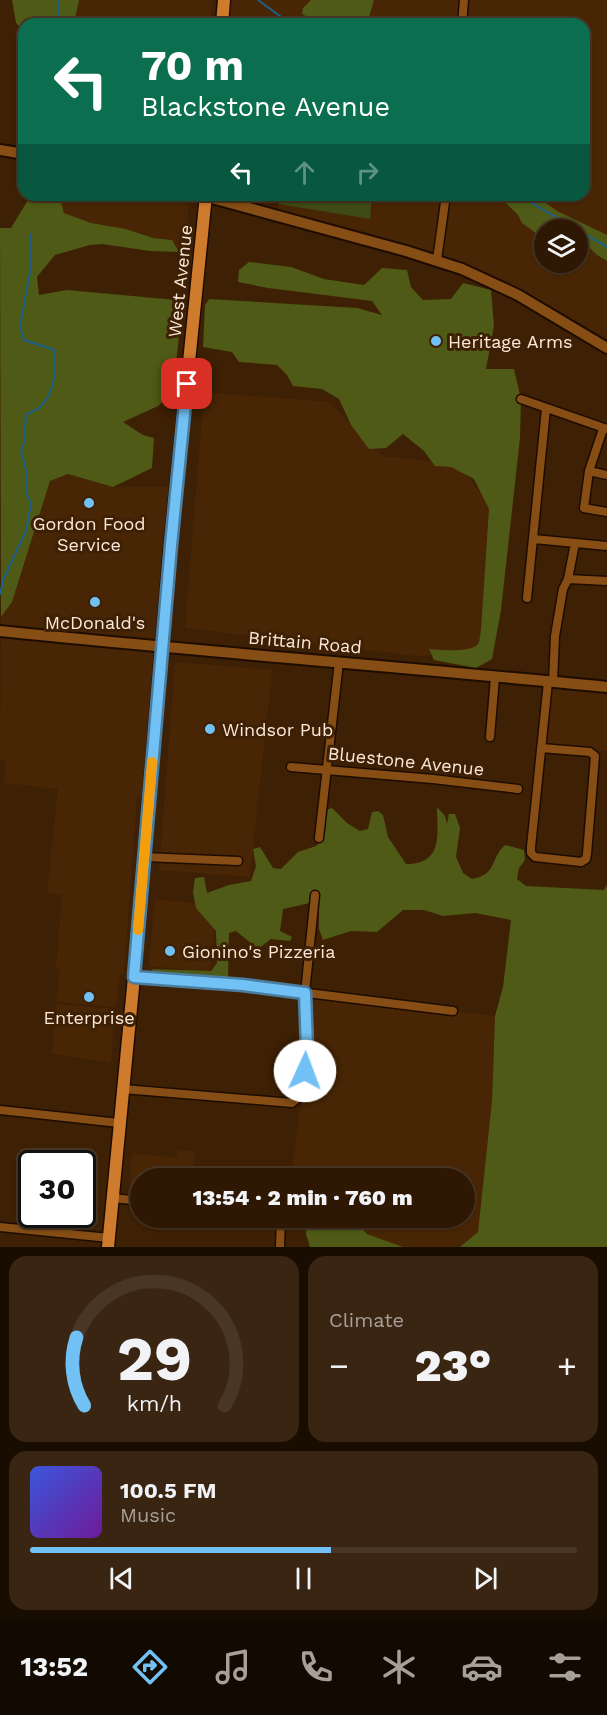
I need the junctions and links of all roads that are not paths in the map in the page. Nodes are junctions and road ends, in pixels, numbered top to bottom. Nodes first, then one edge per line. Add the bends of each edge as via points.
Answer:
1 (224, 0) edge
2 (464, 0) edge
3 (222, 18) edge
4 (462, 18) edge
5 (0, 150) edge
6 (18, 153) edge
7 (204, 201) edge
8 (226, 201) edge
9 (445, 201) edge
10 (436, 260) junction
11 (607, 348) edge
12 (521, 399) dead end
13 (546, 408) junction
14 (605, 429) edge
15 (589, 471) junction
16 (607, 475) edge
17 (607, 512) edge
18 (534, 539) junction
19 (575, 543) junction
20 (607, 546) edge
21 (568, 579) junction
22 (607, 581) edge
23 (527, 598) dead end
24 (0, 631) edge
25 (162, 648) junction
26 (339, 662) junction
27 (495, 677) junction
28 (550, 682) junction
29 (607, 687) edge
30 (490, 737) dead end
31 (541, 748) junction
32 (291, 767) dead end
33 (327, 770) junction
34 (518, 789) dead end
35 (319, 838) dead end
36 (144, 856) junction
37 (238, 861) dead end
38 (315, 895) dead end
39 (134, 977) junction
40 (305, 993) junction
41 (453, 1011) dead end
42 (123, 1089) junction
43 (0, 1110) edge
44 (119, 1123) junction
45 (113, 1198) junction
46 (130, 1200) edge
47 (0, 1227) edge
48 (281, 1228) edge
49 (109, 1243) edge
50 (280, 1247) edge

1 - 3 main road
2 - 4 street
5 - 6 main road
7 - 25 main road, West Avenue
8 - 10 main road
9 - 10 street
10 - 11 main road via 518,295
12 - 13 street
13 - 14 street
13 - 18 street
14 - 15 street
15 - 16 street
15 - 17 street via 584,508
18 - 19 street
18 - 23 street
19 - 20 street
19 - 21 street
21 - 22 street
21 - 28 street via 563,589
24 - 25 main road, Brittain Road
25 - 26 main road, Brittain Road
25 - 36 main road, West Avenue
26 - 27 main road, Brittain Road
26 - 33 street
27 - 28 main road, Brittain Road
27 - 30 street
28 - 29 main road, Brittain Road
28 - 31 street
31 - 31 street via 531,853 535,857 581,862 587,854 595,756 590,752
32 - 33 street, Bluestone Avenue
33 - 34 street, Bluestone Avenue
33 - 35 street
36 - 37 street
36 - 39 main road, West Avenue
38 - 40 street
39 - 40 street
39 - 42 main road, West Avenue
40 - 41 street
40 - 42 street via 306,1068 298,1100 292,1103
42 - 44 main road, West Avenue
43 - 44 street
44 - 45 main road, West Avenue
45 - 46 street
45 - 49 main road, West Avenue
47 - 49 street
48 - 50 street

